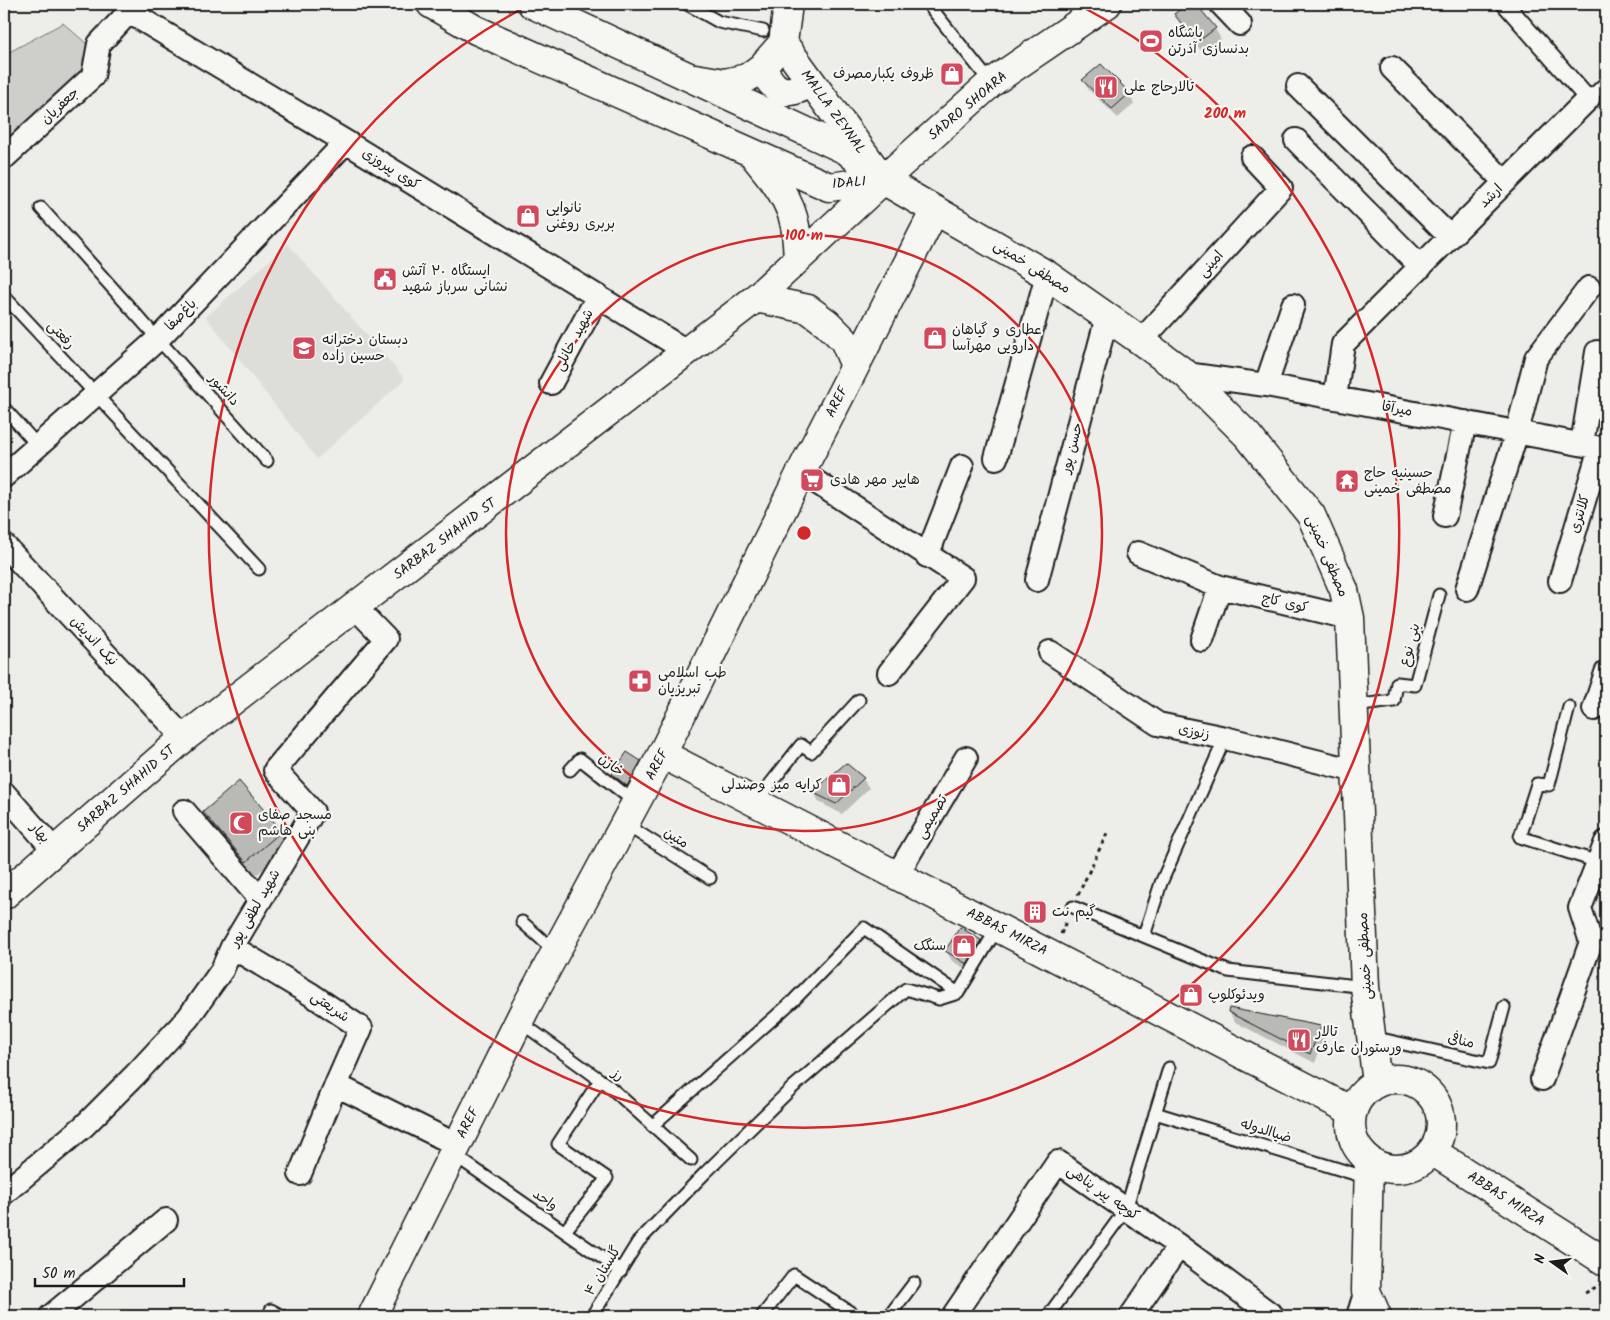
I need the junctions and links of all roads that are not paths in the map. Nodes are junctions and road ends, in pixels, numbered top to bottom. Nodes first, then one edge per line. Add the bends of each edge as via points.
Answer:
1 (431, 4) edge
2 (532, 4) edge
3 (687, 4) edge
4 (788, 4) edge
5 (928, 4) edge
6 (1107, 4) edge
7 (1222, 4) edge
8 (1505, 4) edge
9 (122, 8) edge
10 (1240, 24) dead end
11 (773, 37) junction
12 (99, 44) joint
13 (762, 67) junction
14 (1392, 68) dead end
15 (688, 78) junction
16 (1606, 82) edge
17 (811, 83) junction
18 (991, 83) junction
19 (1298, 86) dead end
20 (1588, 99) junction
21 (1296, 140) dead end
22 (346, 142) junction
23 (753, 154) junction
24 (1252, 157) dead end
25 (4, 158) edge
26 (883, 180) junction
27 (1505, 182) junction
28 (41, 208) dead end
29 (935, 210) junction
30 (1450, 237) junction
31 (798, 258) junction
32 (1420, 267) junction
33 (1047, 275) junction
34 (1589, 288) dead end
35 (4, 296) edge
36 (598, 296) junction
37 (756, 298) junction
38 (1293, 305) dead end
39 (1107, 317) junction
40 (158, 339) junction
41 (1141, 341) junction
42 (688, 352) junction
43 (1597, 352) dead end
44 (855, 366) junction
45 (1186, 374) junction
46 (551, 383) dead end
47 (1266, 385) junction
48 (95, 395) junction
49 (1335, 398) junction
50 (4, 408) edge
51 (1465, 422) junction
52 (1517, 432) junction
53 (38, 446) junction
54 (1596, 447) edge
55 (996, 458) dead end
56 (268, 461) dead end
57 (962, 466) dead end
58 (801, 472) junction
59 (4, 476) edge
60 (1445, 516) dead end
61 (4, 545) edge
62 (1138, 553) dead end
63 (927, 556) junction
64 (259, 569) dead end
65 (1037, 580) dead end
66 (1560, 581) dead end
67 (1220, 587) junction
68 (1467, 589) dead end
69 (1439, 595) dead end
70 (355, 607) junction
71 (1350, 618) junction
72 (1202, 640) dead end
73 (1050, 652) dead end
74 (1606, 672) edge
75 (889, 673) dead end
76 (859, 700) dead end
77 (1354, 706) junction
78 (1569, 707) dead end
79 (1594, 709) dead end
80 (184, 738) junction
81 (1225, 738) junction
82 (662, 754) junction
83 (966, 758) dead end
84 (570, 770) dead end
85 (1356, 771) junction
86 (4, 793) edge
87 (756, 802) junction
88 (184, 811) dead end
89 (630, 813) junction
90 (56, 851) junction
91 (1602, 852) edge
92 (897, 875) junction
93 (710, 878) dead end
94 (4, 895) edge
95 (260, 899) junction
96 (1073, 907) dead end
97 (522, 922) dead end
98 (998, 927) junction
99 (1144, 936) junction
100 (232, 947) junction
101 (556, 952) junction
102 (1365, 987) junction
103 (958, 993) junction
104 (1504, 1007) dead end
105 (519, 1021) junction
106 (1371, 1037) junction
107 (1169, 1068) dead end
108 (1542, 1079) dead end
109 (600, 1080) junction
110 (1377, 1083) junction
111 (336, 1085) junction
112 (1352, 1110) junction
113 (1154, 1114) junction
114 (652, 1126) junction
115 (455, 1149) junction
116 (1432, 1151) junction
117 (692, 1160) dead end
118 (1369, 1170) junction
119 (300, 1174) dead end
120 (4, 1193) edge
121 (1126, 1209) junction
122 (166, 1220) dead end
123 (565, 1232) junction
124 (1179, 1246) junction
125 (1606, 1262) edge
126 (621, 1271) junction
127 (914, 1282) dead end
128 (1366, 1291) junction
129 (271, 1310) dead end
130 (51, 1316) edge
131 (282, 1316) edge
132 (372, 1316) edge
133 (592, 1316) edge
134 (762, 1316) edge
135 (856, 1316) edge
136 (889, 1316) edge
137 (953, 1316) edge
138 (1048, 1316) edge
139 (1131, 1316) edge
140 (1274, 1316) edge
141 (1358, 1316) edge
142 (1376, 1316) edge

1 - 23 main road, IDALI via 476,30
2 - 15 main road, IDALI
3 - 11 lane via 719,22
4 - 11 main road
5 - 18 lane
6 - 18 main road, SADRO SHOARA
7 - 10 street
8 - 20 street
9 - 12 street, کوی پیروزی
9 - 22 street, کوی پیروزی
11 - 13 main road
11 - 17 main road, MALLA ZEYNAL
12 - 25 street, جعفریان via 93,76
13 - 15 main road via 747,78 725,82
13 - 17 main road via 773,86 782,90 796,91
14 - 27 street
15 - 26 main road, IDALI via 846,150
16 - 20 lane
17 - 26 main road, MALLA ZEYNAL
18 - 26 main road, SADRO SHOARA
19 - 30 street
20 - 27 street, ارشد
21 - 32 street
22 - 36 street, کوی پیروزی
22 - 40 street, باغ‌صفا
23 - 26 main road, IDALI via 829,187
23 - 31 main road via 780,188 788,204 795,225
24 - 41 street, امینی via 1280,188
26 - 29 main road, مصطفی خمینی
26 - 31 main road, SARBAZ SHAHID ST
27 - 30 street, ارشد
28 - 40 lane, دانشور
29 - 33 main road, مصطفی خمینی
29 - 44 main road, AREF
30 - 32 street, ارشد
31 - 37 main road, SARBAZ SHAHID ST
32 - 49 street, ارشد via 1343,344
33 - 39 main road, مصطفی خمینی
33 - 55 street
34 - 52 street via 1536,358
35 - 48 lane, رفعتی
36 - 42 street, کوی پیروزی
36 - 46 street, شهید خانلی
37 - 42 main road, SARBAZ SHAHID ST
37 - 44 main road via 808,309 844,340
38 - 47 street
39 - 41 main road, مصطفی خمینی
39 - 65 street, حسن پور
40 - 48 street, باغ‌صفا
40 - 56 lane, دانشور
41 - 45 main road, مصطفی خمینی
42 - 70 main road, SARBAZ SHAHID ST
43 - 54 street, کلانتری
44 - 58 main road, AREF
45 - 47 street, میرآقا
45 - 71 main road, مصطفی خمینی via 1248,436 1311,515 1344,590
47 - 49 street, میرآقا
48 - 53 street, باغ‌صفا
48 - 64 lane, رفعتی
49 - 51 street, میرآقا
50 - 53 lane
51 - 52 street, میرآقا
51 - 60 street
52 - 54 street, میرآقا
52 - 68 street
53 - 59 street, باغ‌صفا
54 - 66 street, کلانتری
57 - 63 street
58 - 63 street
58 - 82 main road, AREF
61 - 80 street, نیک اندیش
62 - 67 street, کوی کاج
63 - 75 street via 963,578
67 - 71 street, کوی کاج
67 - 72 street
69 - 77 lane, بنی نوع via 1415,685 1397,683 1394,701
70 - 80 main road, SARBAZ SHAHID ST
70 - 95 street, شهید لطفی پور via 386,639 275,770 313,812
71 - 77 main road, مصطفی خمینی
73 - 81 street, زنوزی via 1158,724
74 - 79 street
76 - 87 lane via 811,752 801,745
77 - 85 main road, مصطفی خمینی
78 - 91 lane via 1549,785 1537,784 1520,837
80 - 90 main road, SARBAZ SHAHID ST
81 - 85 street, زنوزی
81 - 99 lane via 1161,883
82 - 87 main road, ABBAS MIRZA
82 - 89 main road, AREF
83 - 92 street, تصمیمی
84 - 89 lane, خازن via 580,759
85 - 102 main road, مصطفی خمینی
86 - 90 street, بهار
87 - 92 main road, ABBAS MIRZA
88 - 95 street
89 - 93 lane, متین
89 - 101 main road, AREF
90 - 94 main road, SARBAZ SHAHID ST
91 - 108 street via 1580,908 1591,942
92 - 98 main road, ABBAS MIRZA
95 - 100 street, شهید لطفی پور
96 - 99 lane
97 - 101 lane
98 - 103 lane
98 - 112 main road, ABBAS MIRZA
99 - 102 lane via 1228,971
100 - 111 street, شریعتی via 360,1028
100 - 120 street, شهید لطفی پور via 222,970 188,1018 136,1075 84,1126
101 - 105 main road, AREF
102 - 106 main road, مصطفی خمینی
103 - 114 lane via 864,928 794,1000
103 - 126 lane, گلستان ۴ via 939,999 906,989 792,1088 705,1173 638,1242
104 - 106 lane, منافی via 1489,1063
105 - 109 lane, رز
105 - 115 main road, AREF
106 - 110 main road, مصطفی خمینی
107 - 113 lane
109 - 114 lane, رز
109 - 123 lane via 558,1144 607,1178
110 - 112 main road via 1362,1094
110 - 116 main road via 1391,1079 1406,1080 1431,1096 1441,1123 1439,1138
111 - 115 street
111 - 119 street
112 - 118 main road via 1353,1140
113 - 118 lane, ضیاالدوله
113 - 121 lane
114 - 117 lane, رز
115 - 123 lane, واحد
115 - 132 main road, AREF
116 - 118 main road via 1411,1167
116 - 125 main road, ABBAS MIRZA
118 - 128 main road
121 - 124 street, کوچه پیر پناهی
121 - 137 street, کوچه پیر پناهی via 1058,1162
121 - 138 lane
122 - 130 street
123 - 126 lane, واحد
124 - 139 street
124 - 140 street, کوچه پیر پناهی
126 - 133 lane, گلستان ۴
127 - 136 lane
128 - 141 street
128 - 142 main road
129 - 131 lane
134 - 135 lane via 794,1275

